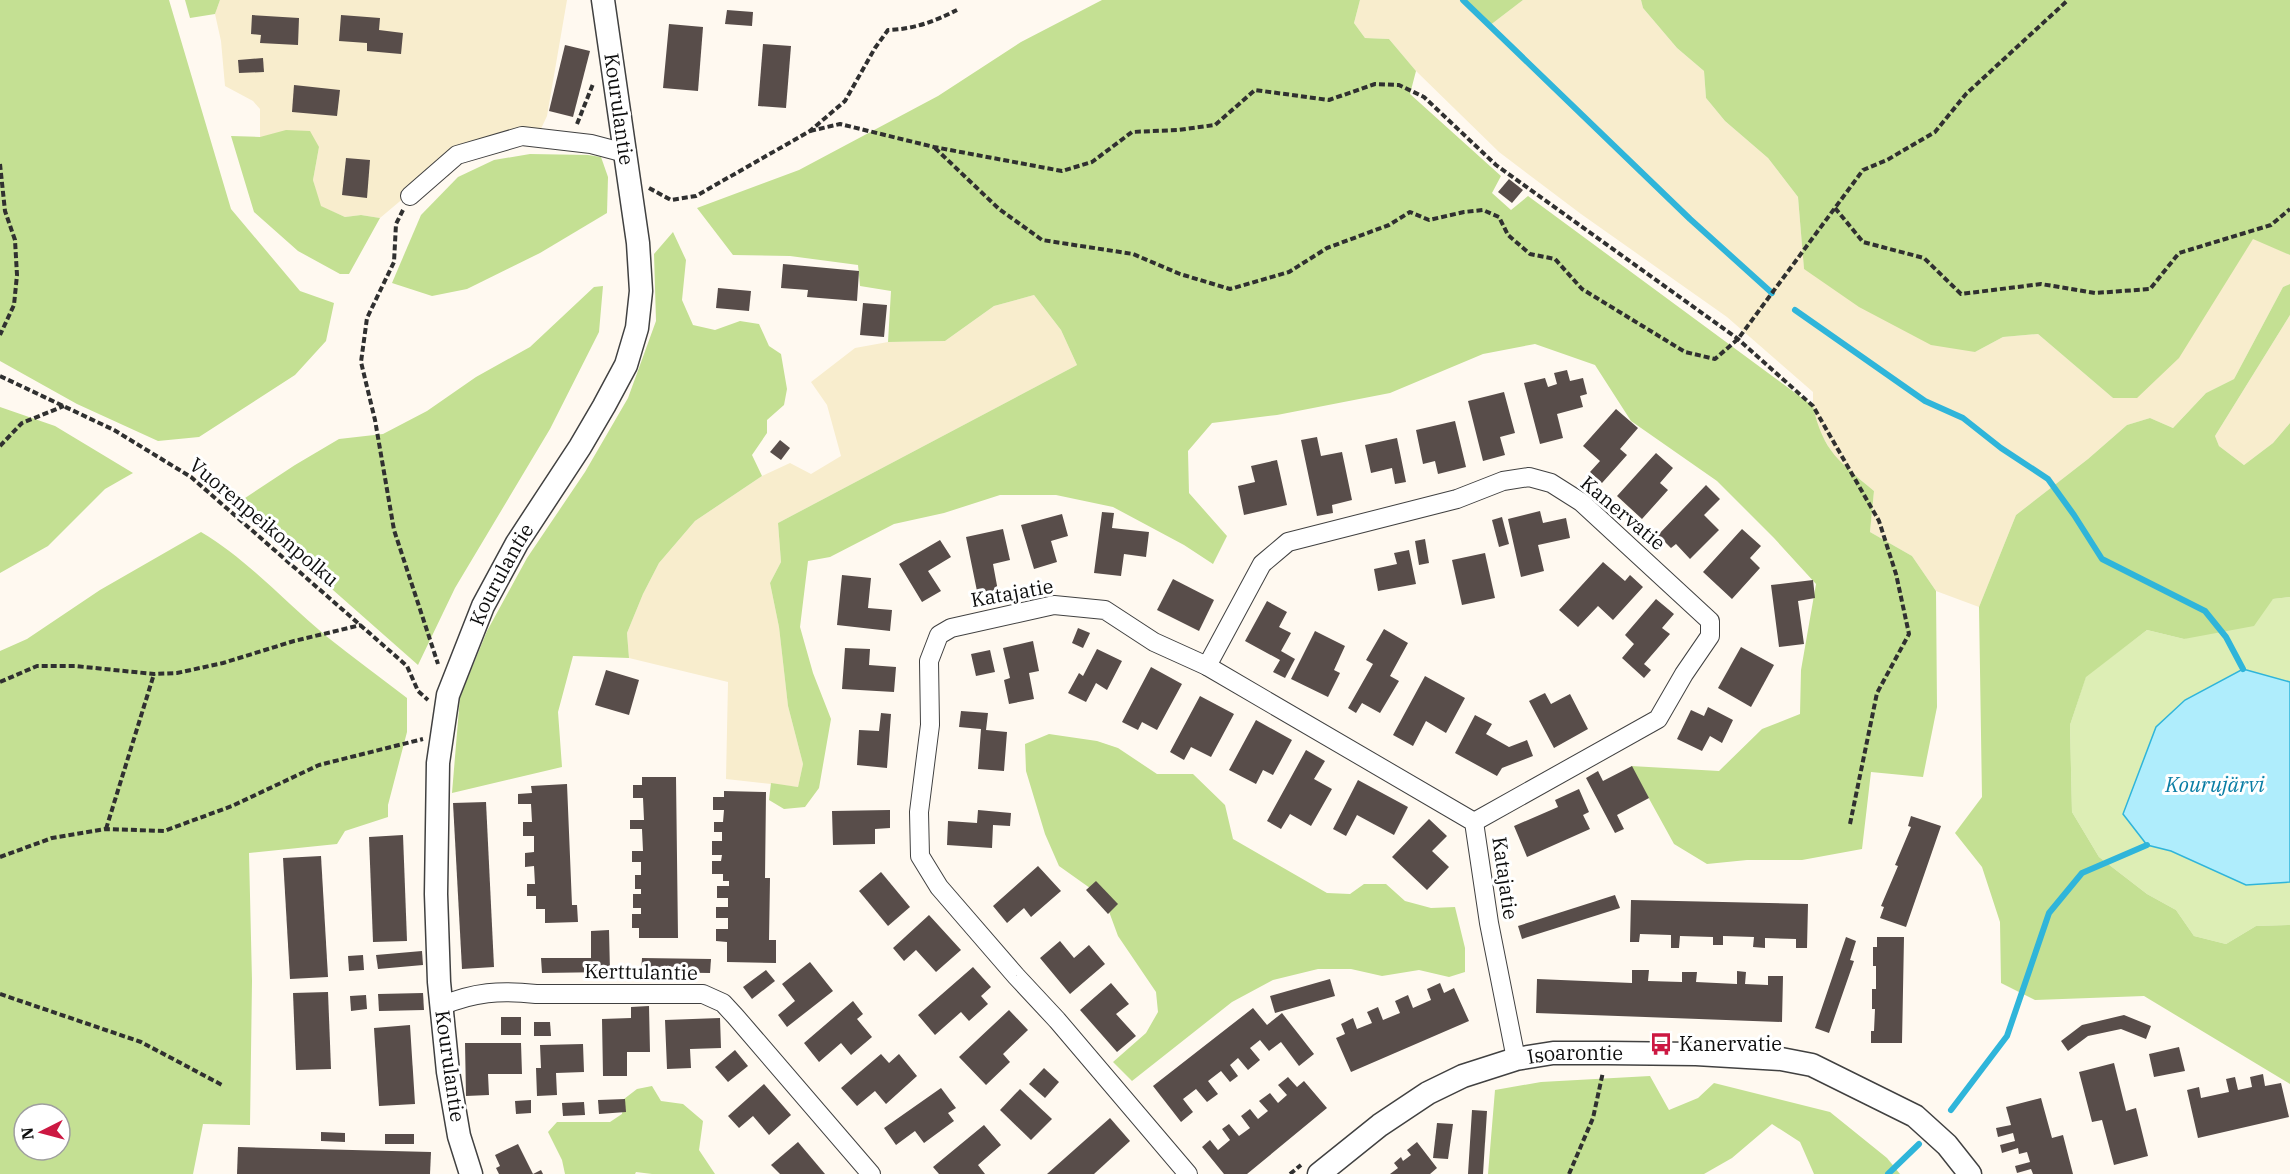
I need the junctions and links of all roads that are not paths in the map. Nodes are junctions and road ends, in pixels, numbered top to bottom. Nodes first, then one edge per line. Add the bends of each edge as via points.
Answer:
1 (603, 0) edge
2 (625, 153) junction
3 (410, 196) road end
4 (1208, 666) junction
5 (1474, 822) junction
6 (441, 1006) junction
7 (1516, 1059) junction
8 (1313, 1167) edge
9 (471, 1174) edge
10 (871, 1174) edge
11 (1188, 1174) edge
12 (1970, 1174) edge

1 - 2 street, Kourulantie
2 - 3 street via 591,144 522,136 458,155
2 - 6 street, Kourulantie via 638,243 638,328 621,375 580,447 517,543 483,606 445,715 438,763 436,894
4 - 5 street, Katajatie
4 - 5 street, Kanervatie via 1262,564 1288,542 1457,499 1503,482 1529,477 1551,483 1581,502 1710,621 1710,636 1658,719
4 - 11 street, Katajatie via 1154,642 1105,610 1054,605 951,627 939,635 929,661 930,725 919,812 920,856 939,887
5 - 7 street, Katajatie via 1488,922
6 - 9 street, Kourulantie via 459,1136
6 - 10 street, Kerttulantie via 463,997 511,992 703,994 723,1004 735,1016
7 - 8 street, Isoarontie via 1463,1076 1428,1093
7 - 12 street, Isoarontie via 1553,1053 1696,1054 1781,1059 1812,1065 1915,1116 1947,1145

